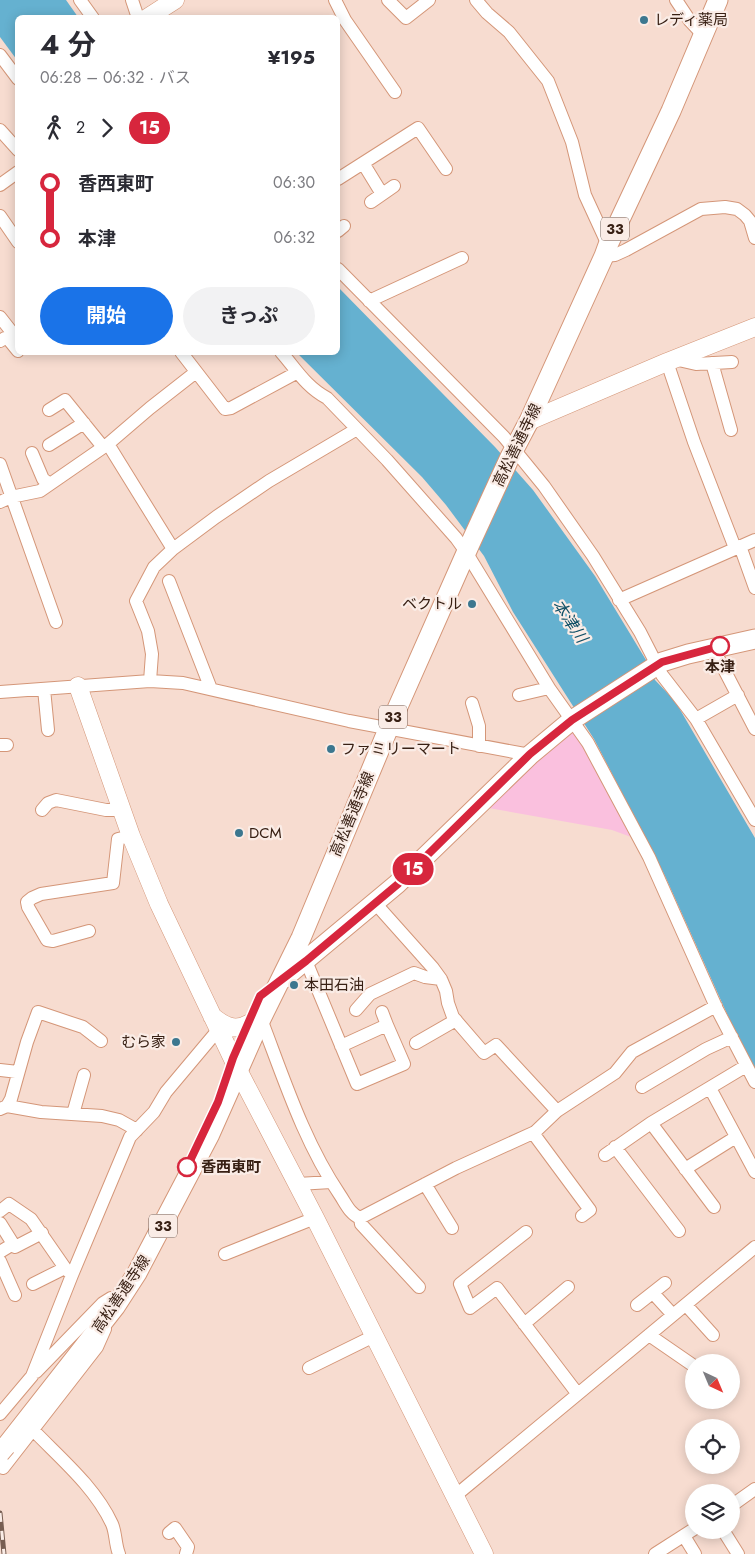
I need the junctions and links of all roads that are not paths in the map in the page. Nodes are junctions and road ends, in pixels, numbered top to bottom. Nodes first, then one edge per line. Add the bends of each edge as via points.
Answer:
1 (80, 0) edge
2 (132, 0) edge
3 (175, 0) edge
4 (335, 0) edge
5 (429, 0) edge
6 (476, 0) edge
7 (676, 0) edge
8 (718, 0) edge
9 (390, 1) edge
10 (91, 15) edge
11 (137, 15) edge
12 (152, 15) edge
13 (704, 36) junction
14 (0, 55) edge
15 (15, 75) edge
16 (395, 92) dead end
17 (0, 130) edge
18 (15, 147) edge
19 (363, 163) junction
20 (446, 169) dead end
21 (15, 174) edge
22 (340, 179) edge
23 (0, 185) edge
24 (394, 186) dead end
25 (382, 194) junction
26 (371, 202) dead end
27 (0, 216) edge
28 (15, 238) edge
29 (755, 238) edge
30 (606, 251) junction
31 (462, 258) dead end
32 (340, 271) edge
33 (369, 301) junction
34 (0, 317) edge
35 (755, 327) edge
36 (15, 336) edge
37 (0, 340) edge
38 (15, 347) edge
39 (183, 355) edge
40 (284, 355) edge
41 (671, 361) junction
42 (732, 362) dead end
43 (712, 363) junction
44 (196, 372) junction
45 (296, 373) junction
46 (49, 410) dead end
47 (529, 421) junction
48 (84, 423) junction
49 (357, 429) junction
50 (731, 430) dead end
51 (49, 445) dead end
52 (106, 445) junction
53 (32, 453) dead end
54 (512, 453) junction
55 (0, 464) edge
56 (50, 484) junction
57 (6, 499) edge
58 (755, 540) edge
59 (737, 547) junction
60 (468, 548) junction
61 (173, 549) junction
62 (168, 581) dead end
63 (755, 588) edge
64 (619, 600) junction
65 (56, 622) dead end
66 (755, 639) edge
67 (713, 648) junction
68 (654, 666) junction
69 (150, 681) junction
70 (78, 686) junction
71 (549, 688) junction
72 (44, 689) junction
73 (211, 689) junction
74 (0, 692) edge
75 (519, 695) dead end
76 (738, 695) junction
77 (472, 703) dead end
78 (574, 719) junction
79 (696, 720) junction
80 (754, 724) edge
81 (388, 727) junction
82 (48, 730) dead end
83 (480, 746) junction
84 (530, 754) junction
85 (42, 810) dead end
86 (122, 810) junction
87 (754, 814) edge
88 (131, 836) junction
89 (376, 903) junction
90 (89, 931) dead end
91 (302, 949) junction
92 (441, 979) junction
93 (279, 982) junction
94 (260, 996) junction
95 (716, 1006) junction
96 (356, 1010) dead end
97 (382, 1012) dead end
98 (456, 1020) junction
99 (387, 1026) junction
100 (732, 1037) junction
101 (236, 1039) junction
102 (100, 1041) dead end
103 (416, 1043) dead end
104 (341, 1046) junction
105 (746, 1066) junction
106 (0, 1070) edge
107 (18, 1072) junction
108 (84, 1075) dead end
109 (755, 1082) edge
110 (642, 1087) dead end
111 (710, 1088) junction
112 (3, 1107) edge
113 (557, 1111) junction
114 (73, 1114) junction
115 (651, 1124) junction
116 (137, 1130) junction
117 (533, 1133) junction
118 (736, 1137) junction
119 (685, 1169) junction
120 (755, 1172) edge
121 (331, 1182) junction
122 (298, 1184) junction
123 (425, 1184) junction
124 (714, 1207) dead end
125 (0, 1211) edge
126 (582, 1216) dead end
127 (315, 1218) junction
128 (360, 1218) junction
129 (0, 1223) edge
130 (452, 1228) dead end
131 (679, 1231) dead end
132 (526, 1232) dead end
133 (42, 1234) junction
134 (13, 1244) junction
135 (755, 1247) edge
136 (0, 1252) edge
137 (225, 1254) dead end
138 (0, 1261) edge
139 (68, 1271) junction
140 (665, 1283) dead end
141 (33, 1284) dead end
142 (568, 1287) dead end
143 (418, 1288) dead end
144 (15, 1294) dead end
145 (653, 1294) junction
146 (113, 1302) junction
147 (686, 1304) junction
148 (636, 1305) dead end
149 (673, 1315) junction
150 (524, 1324) junction
151 (714, 1334) dead end
152 (649, 1335) junction
153 (374, 1336) junction
154 (685, 1360) edge
155 (309, 1368) dead end
156 (32, 1376) junction
157 (578, 1393) junction
158 (0, 1414) edge
159 (33, 1430) junction
160 (2, 1444) edge
161 (755, 1489) edge
162 (454, 1496) junction
163 (740, 1500) edge
164 (169, 1533) dead end
165 (685, 1535) edge
166 (691, 1539) edge
167 (729, 1539) edge
168 (119, 1554) edge
169 (186, 1554) edge
170 (484, 1554) edge
171 (654, 1554) edge
172 (695, 1554) edge
173 (738, 1554) edge

1 - 10 street
2 - 11 street
3 - 12 street
4 - 16 street via 345,20
5 - 9 street via 406,18
6 - 30 street via 509,32 548,81 572,142
7 - 13 street
8 - 13 main road, 高松善通寺線 / 33
13 - 30 main road, 高松善通寺線 / 33
14 - 15 street
17 - 18 street
19 - 20 street via 418,128
19 - 22 street
19 - 25 street
21 - 23 street
24 - 25 street
25 - 26 street
27 - 28 street
29 - 30 street via 750,221 737,209 701,209 615,255
30 - 47 main road, 高松善通寺線 / 33
31 - 33 street
32 - 33 street
33 - 54 street via 471,403
34 - 36 street
35 - 41 street
37 - 38 street via 5,338
39 - 44 street
40 - 45 street
41 - 43 street
41 - 47 street
41 - 59 street via 694,442
42 - 43 street
43 - 50 street
44 - 45 street via 225,409
44 - 52 street
45 - 49 street
46 - 48 street via 65,400
47 - 54 main road, 高松善通寺線 / 33
48 - 51 street
48 - 52 street
49 - 60 street
49 - 61 street via 269,481
52 - 56 street
52 - 61 street
53 - 56 street via 43,479
54 - 60 main road, 高松善通寺線 / 33
54 - 64 street via 544,486 564,513
55 - 57 street
56 - 57 street via 40,491
57 - 65 street
58 - 59 street
59 - 63 street
59 - 64 street
60 - 71 street
60 - 81 main road, 高松善通寺線 / 33
61 - 69 street via 154,567 136,600 148,631 152,654
62 - 73 street via 169,599
64 - 68 street via 640,632
66 - 67 main road
67 - 68 main road
67 - 76 street
68 - 78 main road
68 - 79 street
69 - 70 street
69 - 73 street
70 - 72 street
70 - 86 street
71 - 75 street
71 - 78 street
72 - 74 street
72 - 82 street
73 - 81 street
76 - 79 street
76 - 80 street
77 - 83 street via 479,726
78 - 84 main road
78 - 95 street via 649,857
79 - 87 street
81 - 83 street
81 - 91 main road, 高松善通寺線 / 33 via 319,891
83 - 84 street
84 - 89 main road
85 - 86 street via 56,800
86 - 88 street
88 - 90 street via 118,839 113,884 41,894 28,902 47,940
88 - 101 street via 159,904
89 - 91 main road
89 - 92 street
91 - 93 main road, 高松善通寺線 / 33
91 - 94 main road, 高松善通寺線 / 33
91 - 104 street
92 - 96 street via 414,973 370,994
92 - 98 street
93 - 94 main road, 高松善通寺線 / 33
93 - 101 main road, 高松善通寺線 / 33
94 - 101 main road, 高松善通寺線 / 33
95 - 100 street
95 - 113 street via 632,1052 615,1073
97 - 99 street
98 - 103 street
98 - 113 street via 484,1053 496,1045
99 - 104 street
99 - 104 street via 407,1063 359,1088
100 - 105 street
100 - 110 street
101 - 116 street via 166,1092 154,1112
101 - 121 street via 304,1132
101 - 122 street
101 - 146 main road, 高松善通寺線 / 33 via 218,1102 159,1221
102 - 107 street via 83,1027 38,1012
105 - 109 street
105 - 111 street
106 - 107 street
107 - 112 street via 10,1099
108 - 114 street
111 - 115 street
111 - 118 street
112 - 114 street
113 - 117 street
114 - 116 street via 119,1120
115 - 119 street
115 - 131 street via 610,1151
116 - 139 street via 130,1137
117 - 123 street
117 - 126 street via 590,1210
118 - 119 street
118 - 120 street
119 - 124 street
121 - 122 street
121 - 128 street via 354,1215
122 - 127 street
123 - 128 street
123 - 130 street
125 - 133 street via 9,1204 31,1219
127 - 137 street
127 - 153 street
128 - 143 street via 361,1224
129 - 134 street
132 - 150 street via 460,1284 470,1308 497,1288
133 - 134 street via 15,1247
133 - 139 street
134 - 136 street
135 - 147 street
138 - 144 street
139 - 141 street
139 - 156 street
140 - 145 street
142 - 150 street
145 - 148 street
145 - 149 street
146 - 156 street via 103,1303
146 - 159 street via 97,1346
146 - 160 main road, 高松善通寺線 / 33
147 - 149 street
147 - 151 street
149 - 152 street
150 - 157 street
152 - 154 street
152 - 157 street
153 - 155 street
153 - 162 street
156 - 158 street
157 - 162 street
159 - 160 street via 3,1468
159 - 168 street via 83,1482 104,1510 113,1526
161 - 163 street
162 - 170 street
164 - 169 street via 175,1528 188,1547
165 - 171 street
166 - 172 street
167 - 173 street

